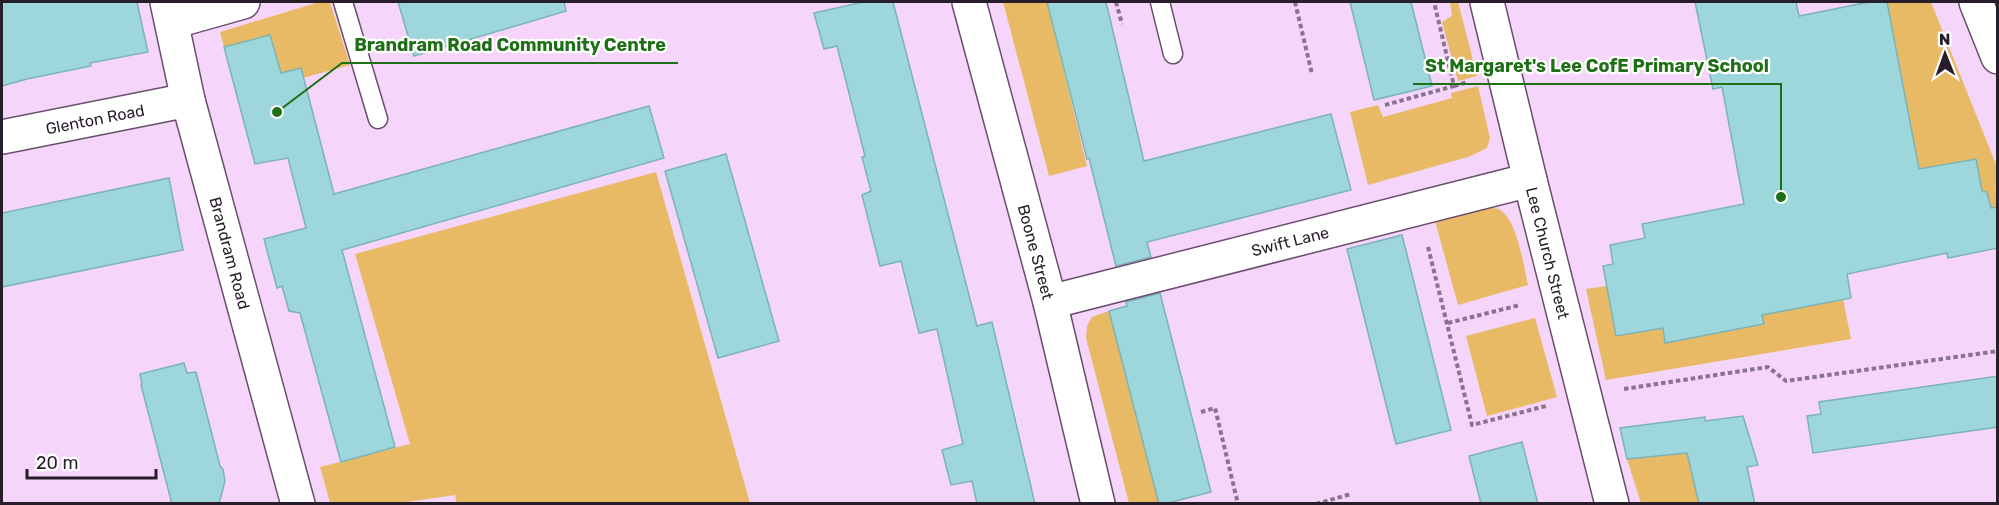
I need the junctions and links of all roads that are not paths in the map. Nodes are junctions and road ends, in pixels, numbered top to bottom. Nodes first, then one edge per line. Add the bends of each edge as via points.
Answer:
1 (243, 2) edge
2 (343, 2) edge
3 (969, 2) edge
4 (1160, 2) edge
5 (1487, 2) edge
6 (1976, 2) edge
7 (170, 12) edge
8 (1173, 54) dead end
9 (1998, 57) edge
10 (188, 100) junction
11 (378, 119) dead end
12 (2, 137) edge
13 (1530, 180) junction
14 (1050, 302) junction
15 (298, 504) edge
16 (1098, 504) edge
17 (1612, 504) edge

1 - 7 street
2 - 11 lane
3 - 14 street, Boone Street
4 - 8 lane
5 - 13 street, Lee Church Street
6 - 9 street
7 - 10 street, Brandram Road
10 - 12 street, Glenton Road
10 - 15 street, Brandram Road
13 - 14 street, Swift Lane
13 - 17 street, Lee Church Street
14 - 16 street, Boone Street

